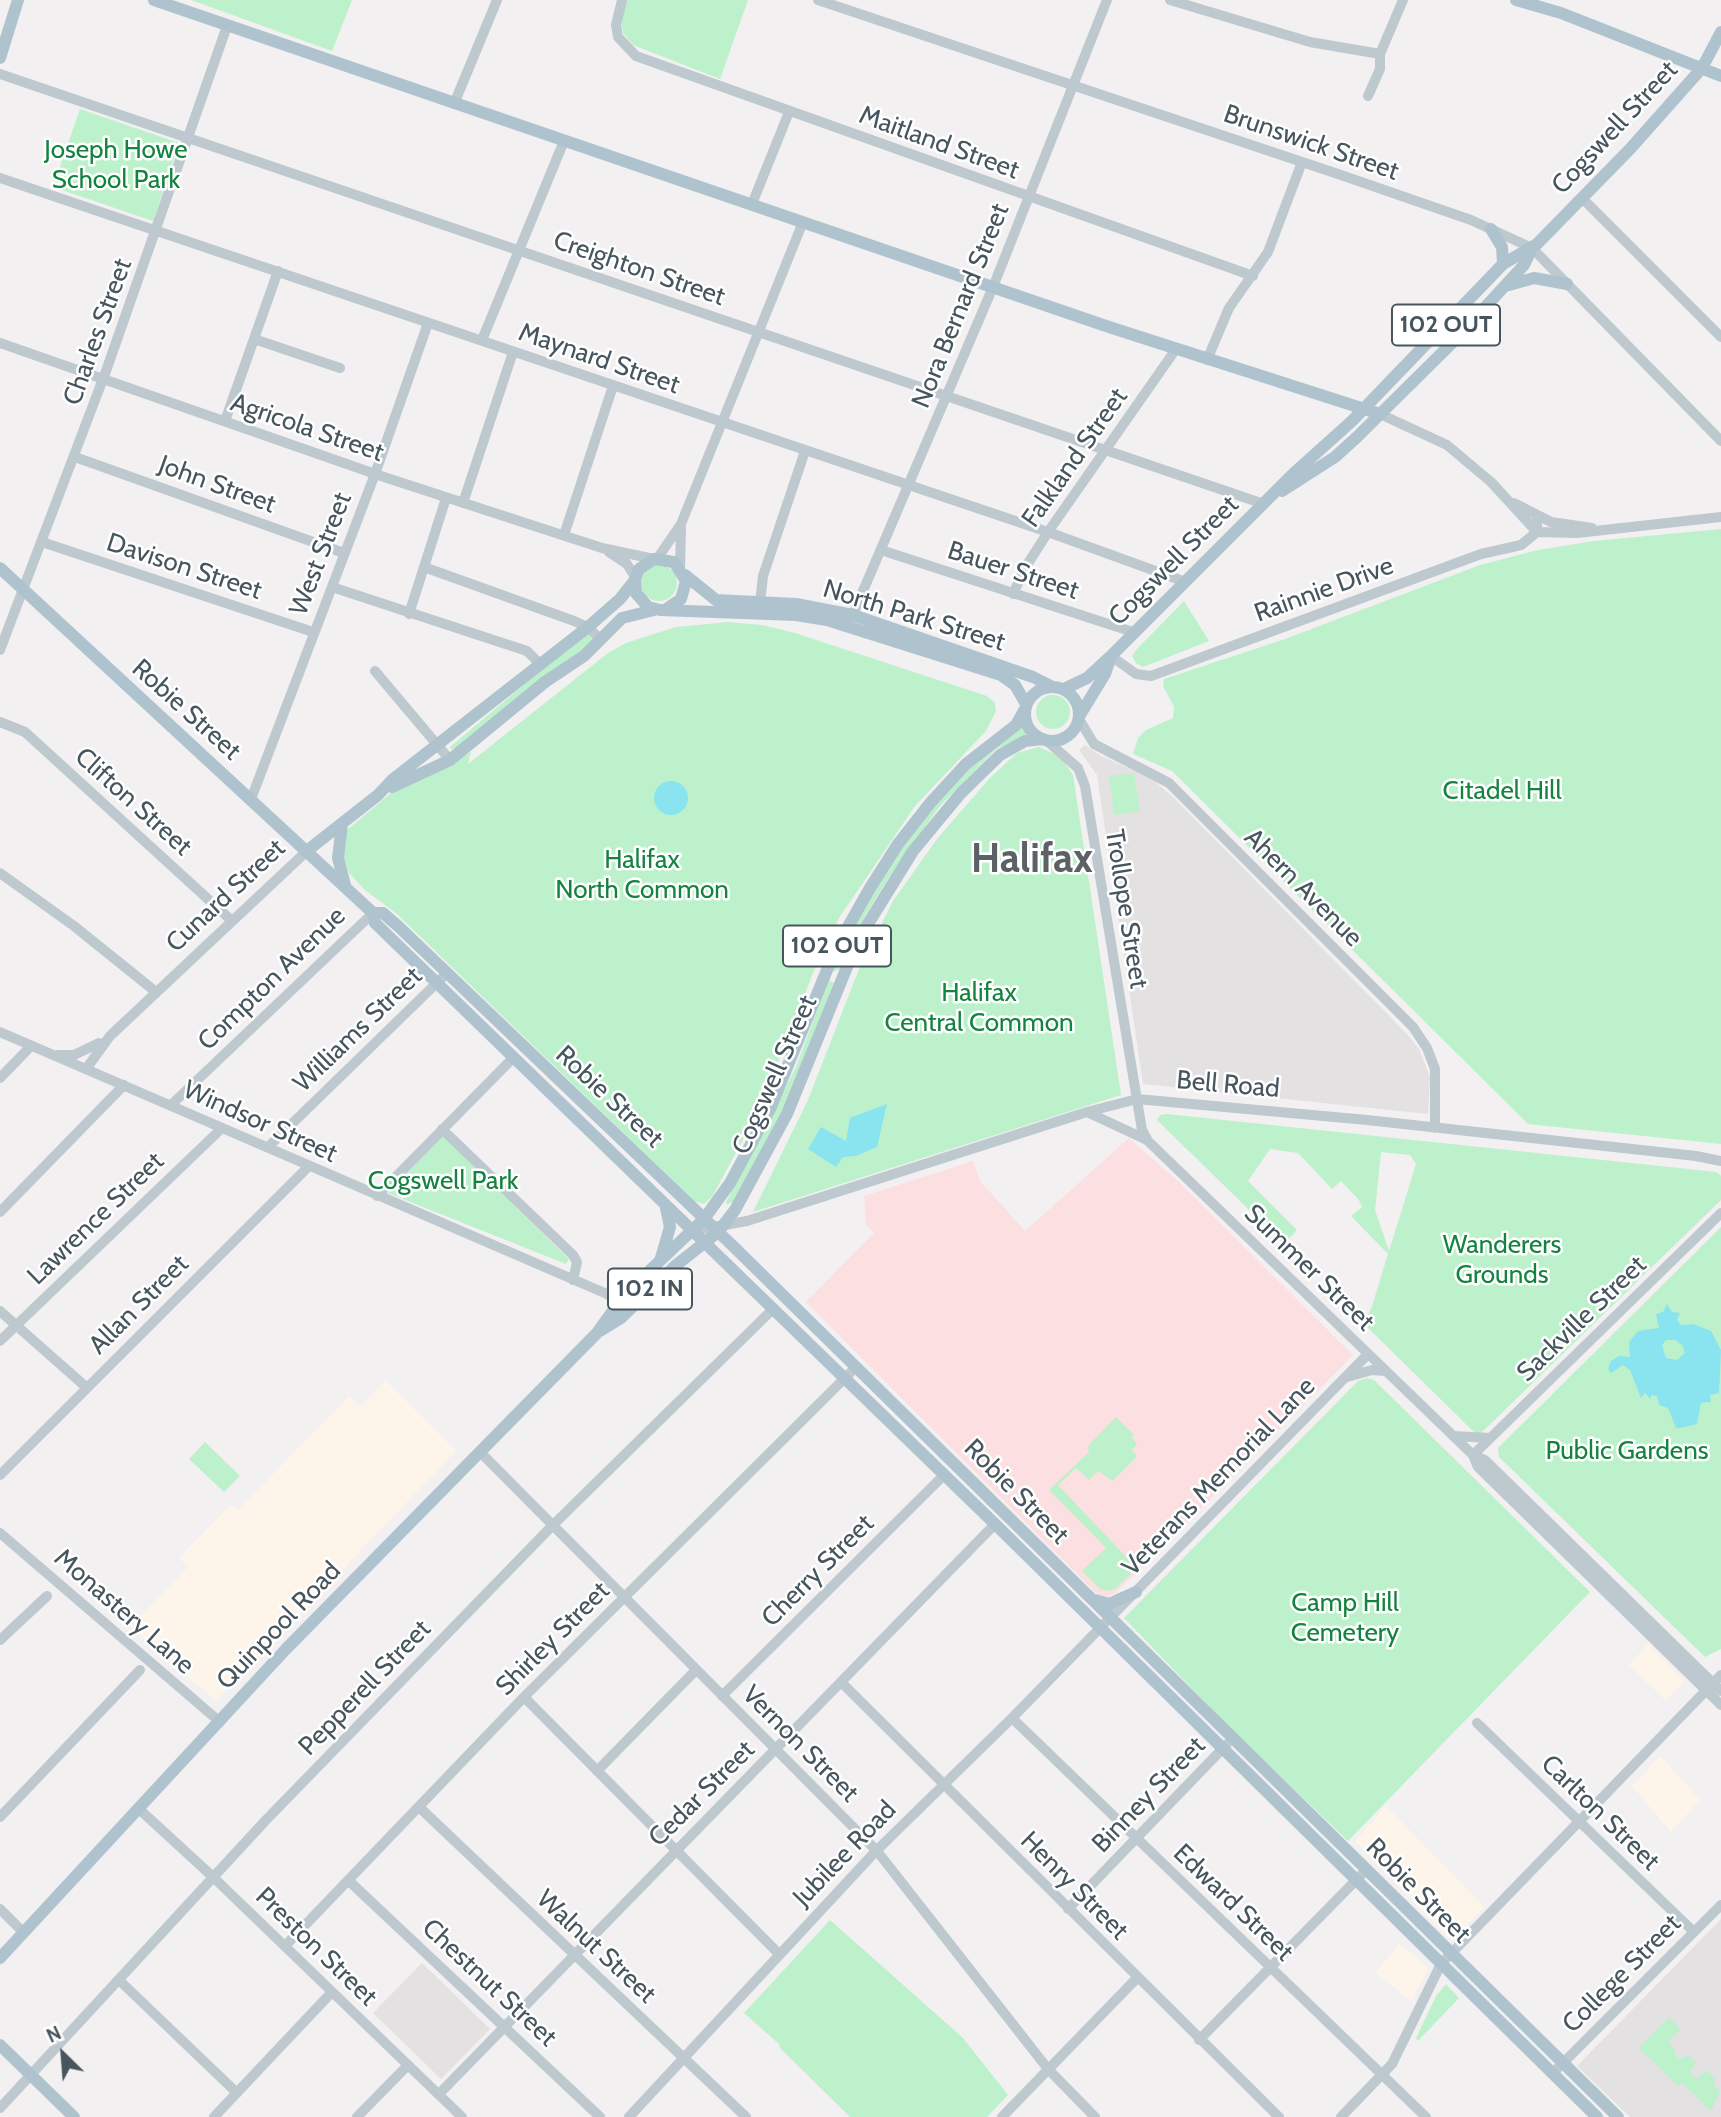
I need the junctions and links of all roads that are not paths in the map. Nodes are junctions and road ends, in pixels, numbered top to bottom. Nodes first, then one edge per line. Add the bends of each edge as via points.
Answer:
1 (18, 0) edge
2 (154, 0) edge
3 (497, 0) edge
4 (622, 0) edge
5 (818, 0) edge
6 (1107, 0) edge
7 (1170, 0) edge
8 (1403, 0) edge
9 (1516, 0) edge
10 (1547, 4) edge
11 (227, 26) junction
12 (1721, 32) edge
13 (1380, 54) junction
14 (0, 58) edge
15 (1702, 68) junction
16 (0, 74) edge
17 (1721, 76) edge
18 (1073, 85) junction
19 (1368, 96) dead end
20 (454, 104) junction
21 (789, 112) junction
22 (189, 138) junction
23 (564, 141) junction
24 (1303, 162) junction
25 (0, 178) edge
26 (1029, 198) junction
27 (1582, 198) junction
28 (752, 204) junction
29 (803, 222) junction
30 (1492, 229) junction
31 (157, 230) junction
32 (1532, 248) junction
33 (519, 251) junction
34 (1503, 264) junction
35 (278, 271) junction
36 (1253, 276) junction
37 (1567, 284) junction
38 (993, 287) junction
39 (1503, 288) junction
40 (428, 323) junction
41 (759, 332) junction
42 (1721, 337) edge
43 (254, 339) junction
44 (482, 340) junction
45 (0, 343) edge
46 (1175, 349) junction
47 (513, 352) junction
48 (1207, 360) junction
49 (340, 368) dead end
50 (103, 380) junction
51 (613, 386) junction
52 (948, 396) junction
53 (1364, 408) junction
54 (1380, 414) junction
55 (225, 421) junction
56 (723, 423) junction
57 (1721, 441) edge
58 (1108, 450) junction
59 (805, 452) junction
60 (75, 457) junction
61 (375, 474) junction
62 (908, 486) junction
63 (446, 498) junction
64 (1507, 500) junction
65 (1267, 502) junction
66 (463, 503) junction
67 (1537, 516) junction
68 (1721, 517) edge
69 (681, 524) junction
70 (1599, 529) junction
71 (1048, 532) junction
72 (1537, 532) junction
73 (564, 535) junction
74 (43, 542) junction
75 (602, 548) junction
76 (881, 550) junction
77 (344, 553) junction
78 (655, 559) junction
79 (424, 567) junction
80 (0, 568) edge
81 (682, 572) junction
82 (635, 578) junction
83 (1184, 581) junction
84 (338, 589) dead end
85 (23, 590) junction
86 (1013, 594) junction
87 (760, 603) junction
88 (660, 610) junction
89 (409, 614) junction
90 (850, 620) junction
91 (587, 627) junction
92 (313, 632) junction
93 (1133, 632) junction
94 (601, 640) junction
95 (0, 650) edge
96 (1111, 656) junction
97 (539, 663) junction
98 (375, 671) dead end
99 (1059, 688) junction
100 (1026, 707) junction
101 (1079, 717) junction
102 (0, 722) edge
103 (1045, 740) junction
104 (437, 745) junction
105 (450, 760) junction
106 (377, 795) junction
107 (250, 799) junction
108 (342, 824) junction
109 (308, 850) junction
110 (0, 873) edge
111 (345, 885) junction
112 (373, 912) junction
113 (232, 921) junction
114 (447, 973) junction
115 (436, 983) junction
116 (156, 992) junction
117 (0, 1032) edge
118 (110, 1036) junction
119 (31, 1046) junction
120 (54, 1055) junction
121 (514, 1057) junction
122 (86, 1069) junction
123 (0, 1078) edge
124 (124, 1085) junction
125 (1137, 1100) junction
126 (171, 1105) junction
127 (1087, 1112) junction
128 (222, 1128) junction
129 (1435, 1128) junction
130 (442, 1129) junction
131 (1148, 1141) junction
132 (268, 1147) junction
133 (1721, 1161) edge
134 (309, 1166) junction
135 (377, 1196) junction
136 (666, 1208) junction
137 (0, 1212) edge
138 (1721, 1213) edge
139 (716, 1228) junction
140 (691, 1231) junction
141 (703, 1244) junction
142 (660, 1259) junction
143 (721, 1260) junction
144 (676, 1266) junction
145 (573, 1280) junction
146 (618, 1302) junction
147 (774, 1309) junction
148 (0, 1311) edge
149 (16, 1325) junction
150 (597, 1333) junction
151 (0, 1341) edge
152 (1368, 1354) junction
153 (856, 1367) junction
154 (1386, 1371) junction
155 (1344, 1379) junction
156 (844, 1380) junction
157 (86, 1387) junction
158 (1453, 1436) junction
159 (1490, 1438) junction
160 (480, 1452) junction
161 (1473, 1455) junction
162 (0, 1475) edge
163 (943, 1476) junction
164 (995, 1524) junction
165 (551, 1526) junction
166 (0, 1533) edge
167 (1136, 1592) junction
168 (47, 1595) dead end
169 (1090, 1597) junction
170 (623, 1599) junction
171 (1109, 1618) junction
172 (1099, 1628) junction
173 (0, 1640) edge
174 (140, 1671) dead end
175 (695, 1671) junction
176 (841, 1682) junction
177 (1715, 1685) edge
178 (722, 1696) junction
179 (524, 1697) junction
180 (1721, 1705) edge
181 (1012, 1718) junction
182 (219, 1722) junction
183 (1477, 1723) dead end
184 (1232, 1739) junction
185 (776, 1749) junction
186 (1222, 1749) junction
187 (597, 1771) junction
188 (943, 1783) junction
189 (419, 1807) junction
190 (139, 1809) junction
191 (0, 1816) edge
192 (1578, 1821) junction
193 (1137, 1838) junction
194 (676, 1850) junction
195 (877, 1851) junction
196 (1365, 1871) junction
197 (212, 1876) junction
198 (349, 1881) junction
199 (1355, 1881) junction
200 (1721, 1905) edge
201 (0, 1909) edge
202 (1068, 1909) junction
203 (23, 1932) junction
204 (1694, 1933) junction
205 (285, 1945) junction
206 (779, 1954) junction
207 (573, 1955) junction
208 (0, 1958) edge
209 (1445, 1959) junction
210 (1271, 1969) junction
211 (1136, 1979) junction
212 (120, 1981) junction
213 (332, 1992) junction
214 (505, 2027) junction
215 (1199, 2040) junction
216 (0, 2045) edge
217 (685, 2058) junction
218 (1563, 2063) junction
219 (408, 2065) junction
220 (1048, 2070) junction
221 (1553, 2073) junction
222 (30, 2074) junction
223 (1384, 2075) junction
224 (237, 2093) junction
225 (439, 2094) junction
226 (0, 2108) edge
227 (74, 2117) edge
228 (214, 2117) edge
229 (357, 2117) edge
230 (461, 2117) edge
231 (600, 2117) edge
232 (629, 2117) edge
233 (746, 2117) edge
234 (1002, 2117) edge
235 (1095, 2117) edge
236 (1279, 2117) edge
237 (1340, 2117) edge
238 (1426, 2117) edge
239 (1597, 2117) edge
240 (1618, 2117) edge

1 - 14 main road
2 - 11 main road
3 - 20 street
4 - 21 street, Maitland Street via 618,37 636,56
5 - 18 street, Brunswick Street
6 - 18 street, Nora Bernard Street
7 - 13 street via 1310,42
8 - 13 street
9 - 10 main road
10 - 15 main road
11 - 20 main road
11 - 22 street, Charles Street
12 - 15 main road, Cogswell Street
13 - 19 street via 1380,69
15 - 17 main road
15 - 27 main road, Cogswell Street
16 - 22 street, Creighton Street
18 - 24 street, Brunswick Street
18 - 26 street, Nora Bernard Street
20 - 23 main road
21 - 26 street, Maitland Street
21 - 28 street
22 - 31 street, Charles Street
22 - 33 street, Creighton Street
23 - 28 main road
23 - 33 street
24 - 30 street, Brunswick Street
24 - 36 street via 1268,252
25 - 31 street, Maynard Street
26 - 36 street, Maitland Street
26 - 38 street, Nora Bernard Street
27 - 32 main road, Cogswell Street / 102 OUT
27 - 42 street
28 - 29 main road
29 - 38 main road
29 - 41 street
30 - 32 street, Brunswick Street
30 - 34 main road via 1502,247
31 - 35 street, Maynard Street
31 - 50 street, Charles Street
32 - 34 main road, Cogswell Street / 102 OUT
32 - 37 street, Brunswick Street
32 - 39 main road, Cogswell Street via 1524,265
33 - 41 street, Creighton Street
33 - 44 street
34 - 53 main road, Cogswell Street / 102 OUT
35 - 40 street, Maynard Street
35 - 43 street
36 - 48 street via 1229,308
37 - 39 main road via 1534,278
37 - 57 street, Brunswick Street
38 - 46 main road
38 - 52 street, Nora Bernard Street
39 - 54 main road, Cogswell Street
40 - 44 street, Maynard Street
40 - 61 street, West Street
41 - 52 street, Creighton Street
41 - 56 street
43 - 49 street
43 - 55 street
44 - 47 street, Maynard Street
45 - 50 street, Agricola Street
46 - 48 main road
46 - 58 street, Falkland Street
47 - 51 street, Maynard Street
47 - 66 street
48 - 53 main road
50 - 55 street, Agricola Street
50 - 60 street, Charles Street
51 - 56 street, Maynard Street
51 - 73 street
52 - 58 street, Creighton Street
52 - 62 street, Nora Bernard Street
53 - 54 main road
53 - 65 main road, Cogswell Street / 102 OUT
54 - 64 street via 1447,445
54 - 65 main road, Cogswell Street via 1335,457
55 - 61 street, Agricola Street
56 - 59 street, Maynard Street
56 - 69 street
58 - 65 street, Creighton Street
58 - 71 street, Falkland Street
59 - 62 street, Maynard Street
59 - 87 street via 763,576
60 - 74 street, Charles Street
60 - 77 street, John Street
61 - 63 street, Agricola Street
61 - 77 street, West Street
62 - 71 street, Maynard Street
62 - 76 street, Nora Bernard Street
63 - 66 street, Agricola Street
63 - 79 street
64 - 67 street
64 - 72 street
65 - 83 main road, Cogswell Street / 102 OUT
66 - 73 street, Agricola Street
67 - 70 street
67 - 72 street
68 - 70 street
69 - 78 street
69 - 81 street
70 - 72 street
71 - 83 street, Maynard Street
71 - 86 street, Falkland Street
72 - 96 street, Rainnie Drive via 1521,545 1481,554 1151,676 1136,674
73 - 75 street, Agricola Street
74 - 85 street, Charles Street
74 - 92 street, Davison Street
75 - 78 street, Agricola Street
75 - 82 street, Agricola Street via 622,560
76 - 86 street, Bauer Street
76 - 90 street, Nora Bernard Street
77 - 92 street, West Street
78 - 81 main road via 666,559
78 - 82 main road via 639,569
79 - 89 street
79 - 91 street
80 - 85 main road, Robie Street
81 - 87 main road, North Park Street via 716,600
81 - 88 main road via 686,588 681,599
82 - 88 main road via 639,598
82 - 91 main road, Cunard Street via 620,599
83 - 93 main road, Cogswell Street / 102 OUT
84 - 89 street
85 - 95 street, Charles Street
85 - 107 main road, Robie Street
86 - 93 street, Bauer Street
87 - 90 main road, North Park Street via 796,604
88 - 90 main road, North Park Street
88 - 94 main road, Cunard Street via 622,618
89 - 97 street via 527,651
90 - 99 main road, North Park Street
90 - 100 main road, North Park Street via 1001,676 1015,685
91 - 94 street
91 - 97 main road, Cunard Street
92 - 107 street, West Street
93 - 96 main road, Cogswell Street / 102 OUT
94 - 105 main road, Cunard Street
96 - 99 main road, Cogswell Street / 102 OUT via 1087,678
96 - 101 main road, Cogswell Street
97 - 104 main road, Cunard Street
98 - 104 street
99 - 100 main road, 102 OUT via 1037,693
99 - 101 main road via 1075,699
100 - 103 main road via 1027,724
100 - 139 main road, Cogswell Street / 102 OUT via 1016,725 965,764 931,802 870,888 836,948 770,1109 730,1183
101 - 103 main road via 1069,735
101 - 129 street, Ahern Avenue via 1094,744 1169,783 1413,1027 1435,1069
102 - 113 street, Clifton Street via 25,732
103 - 125 street, Trollope Street via 1078,768 1085,786
103 - 139 main road, Cogswell Street via 1025,741 1000,755 913,851 858,940 787,1114 735,1210
104 - 105 street
104 - 106 main road, Cunard Street
105 - 106 main road, Cunard Street
106 - 108 main road, Cunard Street
107 - 109 main road, Robie Street
108 - 109 main road, Cunard Street
108 - 111 main road via 338,858
109 - 111 main road, Robie Street
109 - 113 street, Cunard Street
110 - 116 street
111 - 112 main road, Robie Street
112 - 114 main road, Robie Street via 383,913
112 - 115 main road, Robie Street via 375,923
112 - 126 street, Compton Avenue
113 - 116 street, Cunard Street
114 - 115 street, Williams Street
114 - 139 main road, Robie Street
115 - 121 main road, Robie Street
115 - 132 street, Williams Street
116 - 118 street, Cunard Street
117 - 119 street, Windsor Street
118 - 120 street, Cunard Street via 74,1055
118 - 122 street, Cunard Street
119 - 120 street, Windsor Street
119 - 123 street
120 - 122 street, Windsor Street
121 - 130 street
121 - 136 main road, Robie Street
122 - 124 street, Windsor Street
124 - 126 street, Windsor Street
124 - 137 street
125 - 127 street, Bell Road
125 - 129 street, Bell Road
125 - 131 street, Summer Street
126 - 128 street, Windsor Street
127 - 131 street
127 - 139 street, Bell Road
128 - 132 street, Windsor Street
128 - 149 street, Lawrence Street
129 - 133 street, Bell Road
130 - 135 street
130 - 145 street via 573,1255 577,1262
131 - 152 street, Summer Street
132 - 134 street, Windsor Street
134 - 135 street, Windsor Street
134 - 157 street, Allan Street
135 - 145 street, Windsor Street
136 - 140 main road, Robie Street
136 - 142 main road via 670,1227
138 - 159 street, Sackville Street
139 - 140 main road, Quinpool Road / 102 OUT
139 - 141 main road, Cogswell Street
139 - 153 main road, Robie Street
140 - 141 main road, Robie Street
140 - 142 main road, Quinpool Road / 102 OUT
141 - 143 main road, Robie Street
141 - 144 main road, Quinpool Road / 102 IN
142 - 146 main road, Quinpool Road / 102 OUT
143 - 144 main road via 703,1258
143 - 147 main road, Robie Street
144 - 150 main road, Quinpool Road / 102 IN via 621,1318
145 - 146 street, Windsor Street
146 - 150 main road, Quinpool Road / 102 OUT
147 - 156 main road, Robie Street
147 - 165 street, Pepperell Street
148 - 149 street
149 - 151 street, Lawrence Street
149 - 157 street
150 - 160 main road, Quinpool Road
152 - 154 street, Summer Street
152 - 155 street, Veterans Memorial Lane
153 - 156 street, Shirley Street
153 - 169 main road, Robie Street
154 - 155 street via 1362,1372
154 - 158 street, Summer Street
155 - 167 street, Veterans Memorial Lane
156 - 163 main road, Robie Street
156 - 170 street, Shirley Street
157 - 162 street, Allan Street
158 - 159 street
158 - 161 street, Summer Street
159 - 161 street, Sackville Street
160 - 165 street, Vernon Street
160 - 182 main road, Quinpool Road
161 - 177 street, Summer Street via 1478,1467
163 - 164 main road, Robie Street
163 - 178 street, Cherry Street
164 - 172 main road, Robie Street
164 - 176 street, Cedar Street
165 - 170 street, Vernon Street
165 - 197 street, Pepperell Street
166 - 182 street, Monastery Lane
167 - 169 main road via 1109,1604
167 - 171 street, Veterans Memorial Lane
168 - 173 street
169 - 171 main road, Robie Street
170 - 175 street, Vernon Street
170 - 179 street, Shirley Street
171 - 172 street, Veterans Memorial Lane
171 - 184 main road, Robie Street
172 - 181 street, Jubilee Road
172 - 186 main road, Robie Street
174 - 191 street
175 - 178 street, Vernon Street
175 - 187 street
176 - 185 street, Cedar Street
176 - 188 street, Henry Street
177 - 180 street, Summer Street
177 - 192 street
178 - 185 street, Vernon Street
179 - 187 street
179 - 189 street, Shirley Street
181 - 188 street, Jubilee Road
181 - 193 street, Edward Street
182 - 190 main road, Quinpool Road
183 - 192 street, Carlton Street
184 - 186 street, Binney Street
184 - 196 main road, Robie Street
185 - 194 street, Cedar Street
185 - 195 street, Vernon Street
186 - 193 street, Binney Street
186 - 199 main road, Robie Street
187 - 194 street
188 - 195 street, Jubilee Road
188 - 202 street, Henry Street
189 - 198 street, Shirley Street
189 - 207 street, Walnut Street
190 - 197 street, Preston Street
190 - 203 main road, Quinpool Road
192 - 204 street, Carlton Street
192 - 209 street
193 - 202 street, Binney Street
193 - 210 street, Edward Street
194 - 206 street
194 - 207 street, Cedar Street
195 - 206 street, Jubilee Road
195 - 220 street, Vernon Street
196 - 199 street
196 - 209 main road, Robie Street
197 - 205 street, Preston Street
197 - 212 street, Pepperell Street
198 - 205 street, Shirley Street
198 - 214 street, Chestnut Street
199 - 209 main road, Robie Street
199 - 210 street
200 - 204 street, College Street
201 - 203 street
202 - 211 street, Henry Street
203 - 208 main road, Quinpool Road
204 - 218 street, College Street
205 - 213 street, Preston Street
206 - 217 street, Jubilee Road
207 - 214 street, Cedar Street
207 - 217 street, Walnut Street
209 - 218 main road, Robie Street
209 - 221 main road, Robie Street
209 - 223 street
210 - 215 street
210 - 223 street, Edward Street
211 - 215 street, Henry Street
211 - 220 street
212 - 222 street, Pepperell Street
212 - 224 street
213 - 219 street, Preston Street
213 - 224 street
214 - 225 street, Cedar Street
214 - 231 street, Chestnut Street
215 - 236 street, Henry Street
216 - 222 main road
217 - 232 street, Jubilee Road
217 - 233 street, Walnut Street
218 - 221 street, College Street
218 - 240 main road, Robie Street
219 - 225 street, Preston Street
219 - 229 street
220 - 234 street
220 - 235 street, Vernon Street
221 - 239 main road, Robie Street
222 - 226 street, Pepperell Street
222 - 227 main road
223 - 237 street
223 - 238 street, Edward Street
224 - 228 street
225 - 230 street, Preston Street

